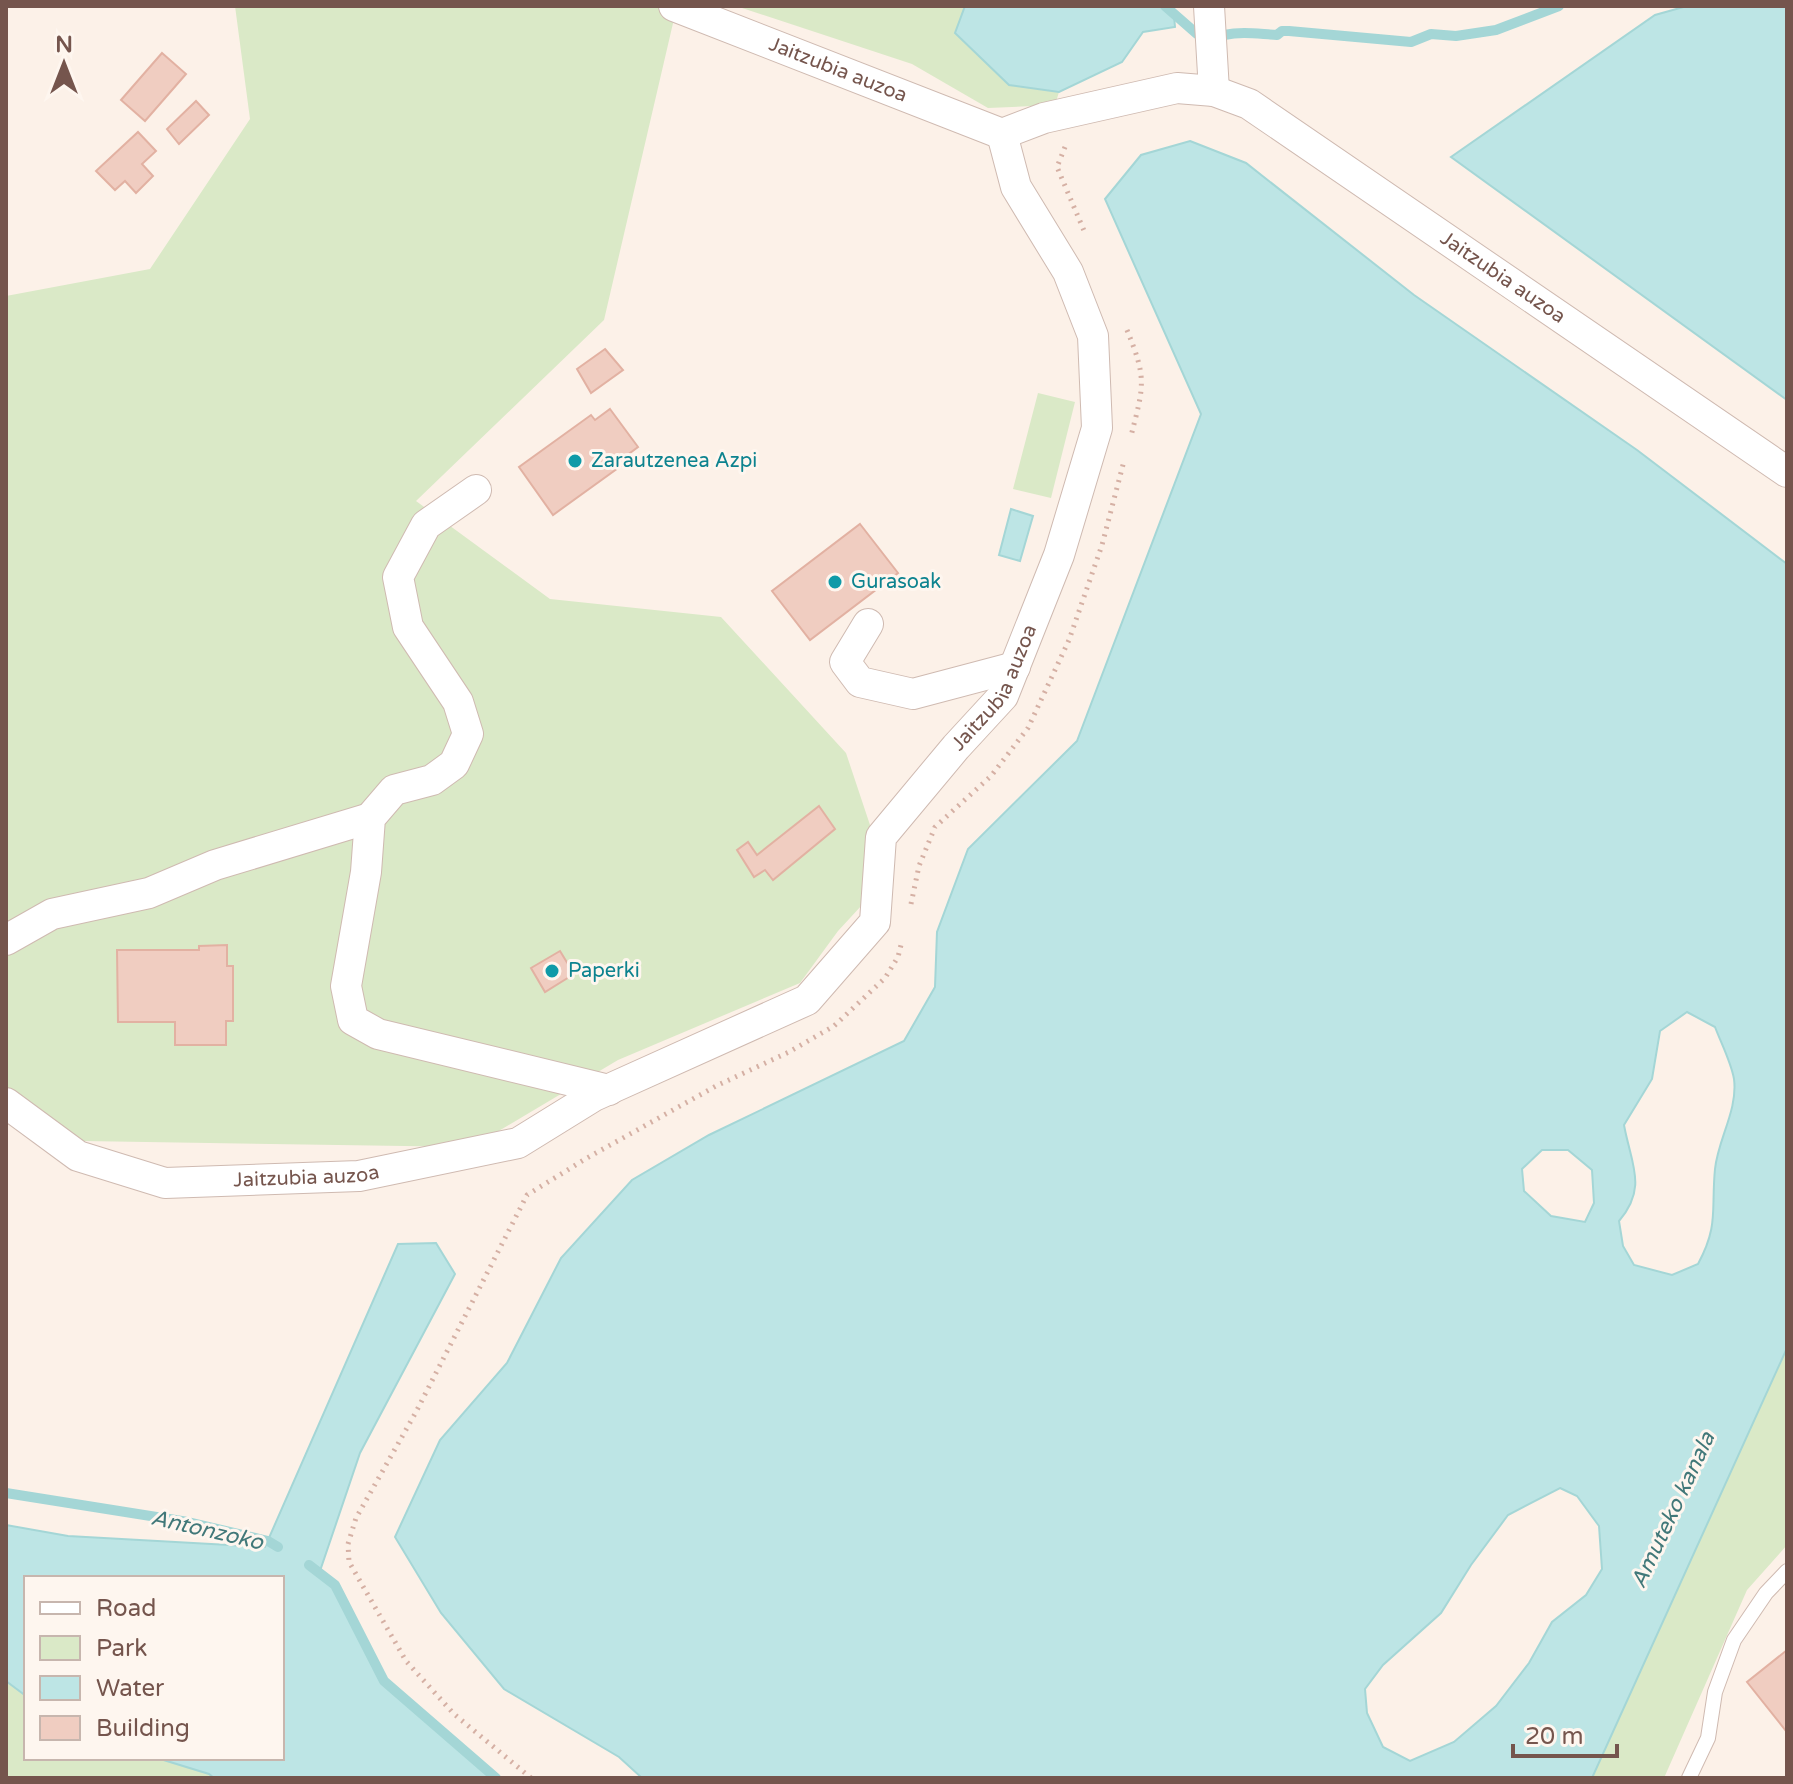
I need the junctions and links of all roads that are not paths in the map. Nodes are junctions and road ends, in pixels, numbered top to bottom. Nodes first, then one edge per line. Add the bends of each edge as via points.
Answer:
1 (674, 6) edge
2 (1209, 6) edge
3 (1214, 91) junction
4 (1002, 134) junction
5 (1787, 472) edge
6 (476, 490) dead end
7 (868, 624) dead end
8 (1015, 667) junction
9 (370, 818) junction
10 (6, 940) edge
11 (609, 1090) junction
12 (6, 1103) edge
13 (1787, 1571) edge
14 (1689, 1778) edge

1 - 4 street, Jaitzubia auzoa
2 - 3 street
3 - 4 street, Jaitzubia auzoa via 1177,88 1044,118
3 - 5 street, Jaitzubia auzoa via 1249,104
4 - 8 street, Jaitzubia auzoa via 1016,187 1068,272 1093,336 1097,428 1059,555
6 - 9 street via 426,525 398,577 408,627 458,702 468,734 454,764 432,780 394,790
7 - 8 street via 845,662 860,682 913,694
8 - 11 street, Jaitzubia auzoa via 1003,696 881,837 875,922 807,1000
9 - 10 street via 215,865 149,893 52,914
9 - 11 street via 346,986 353,1020 378,1034
11 - 12 street, Jaitzubia auzoa via 518,1143 359,1176 165,1183 78,1156
13 - 14 lane via 1734,1640 1715,1692 1708,1738

